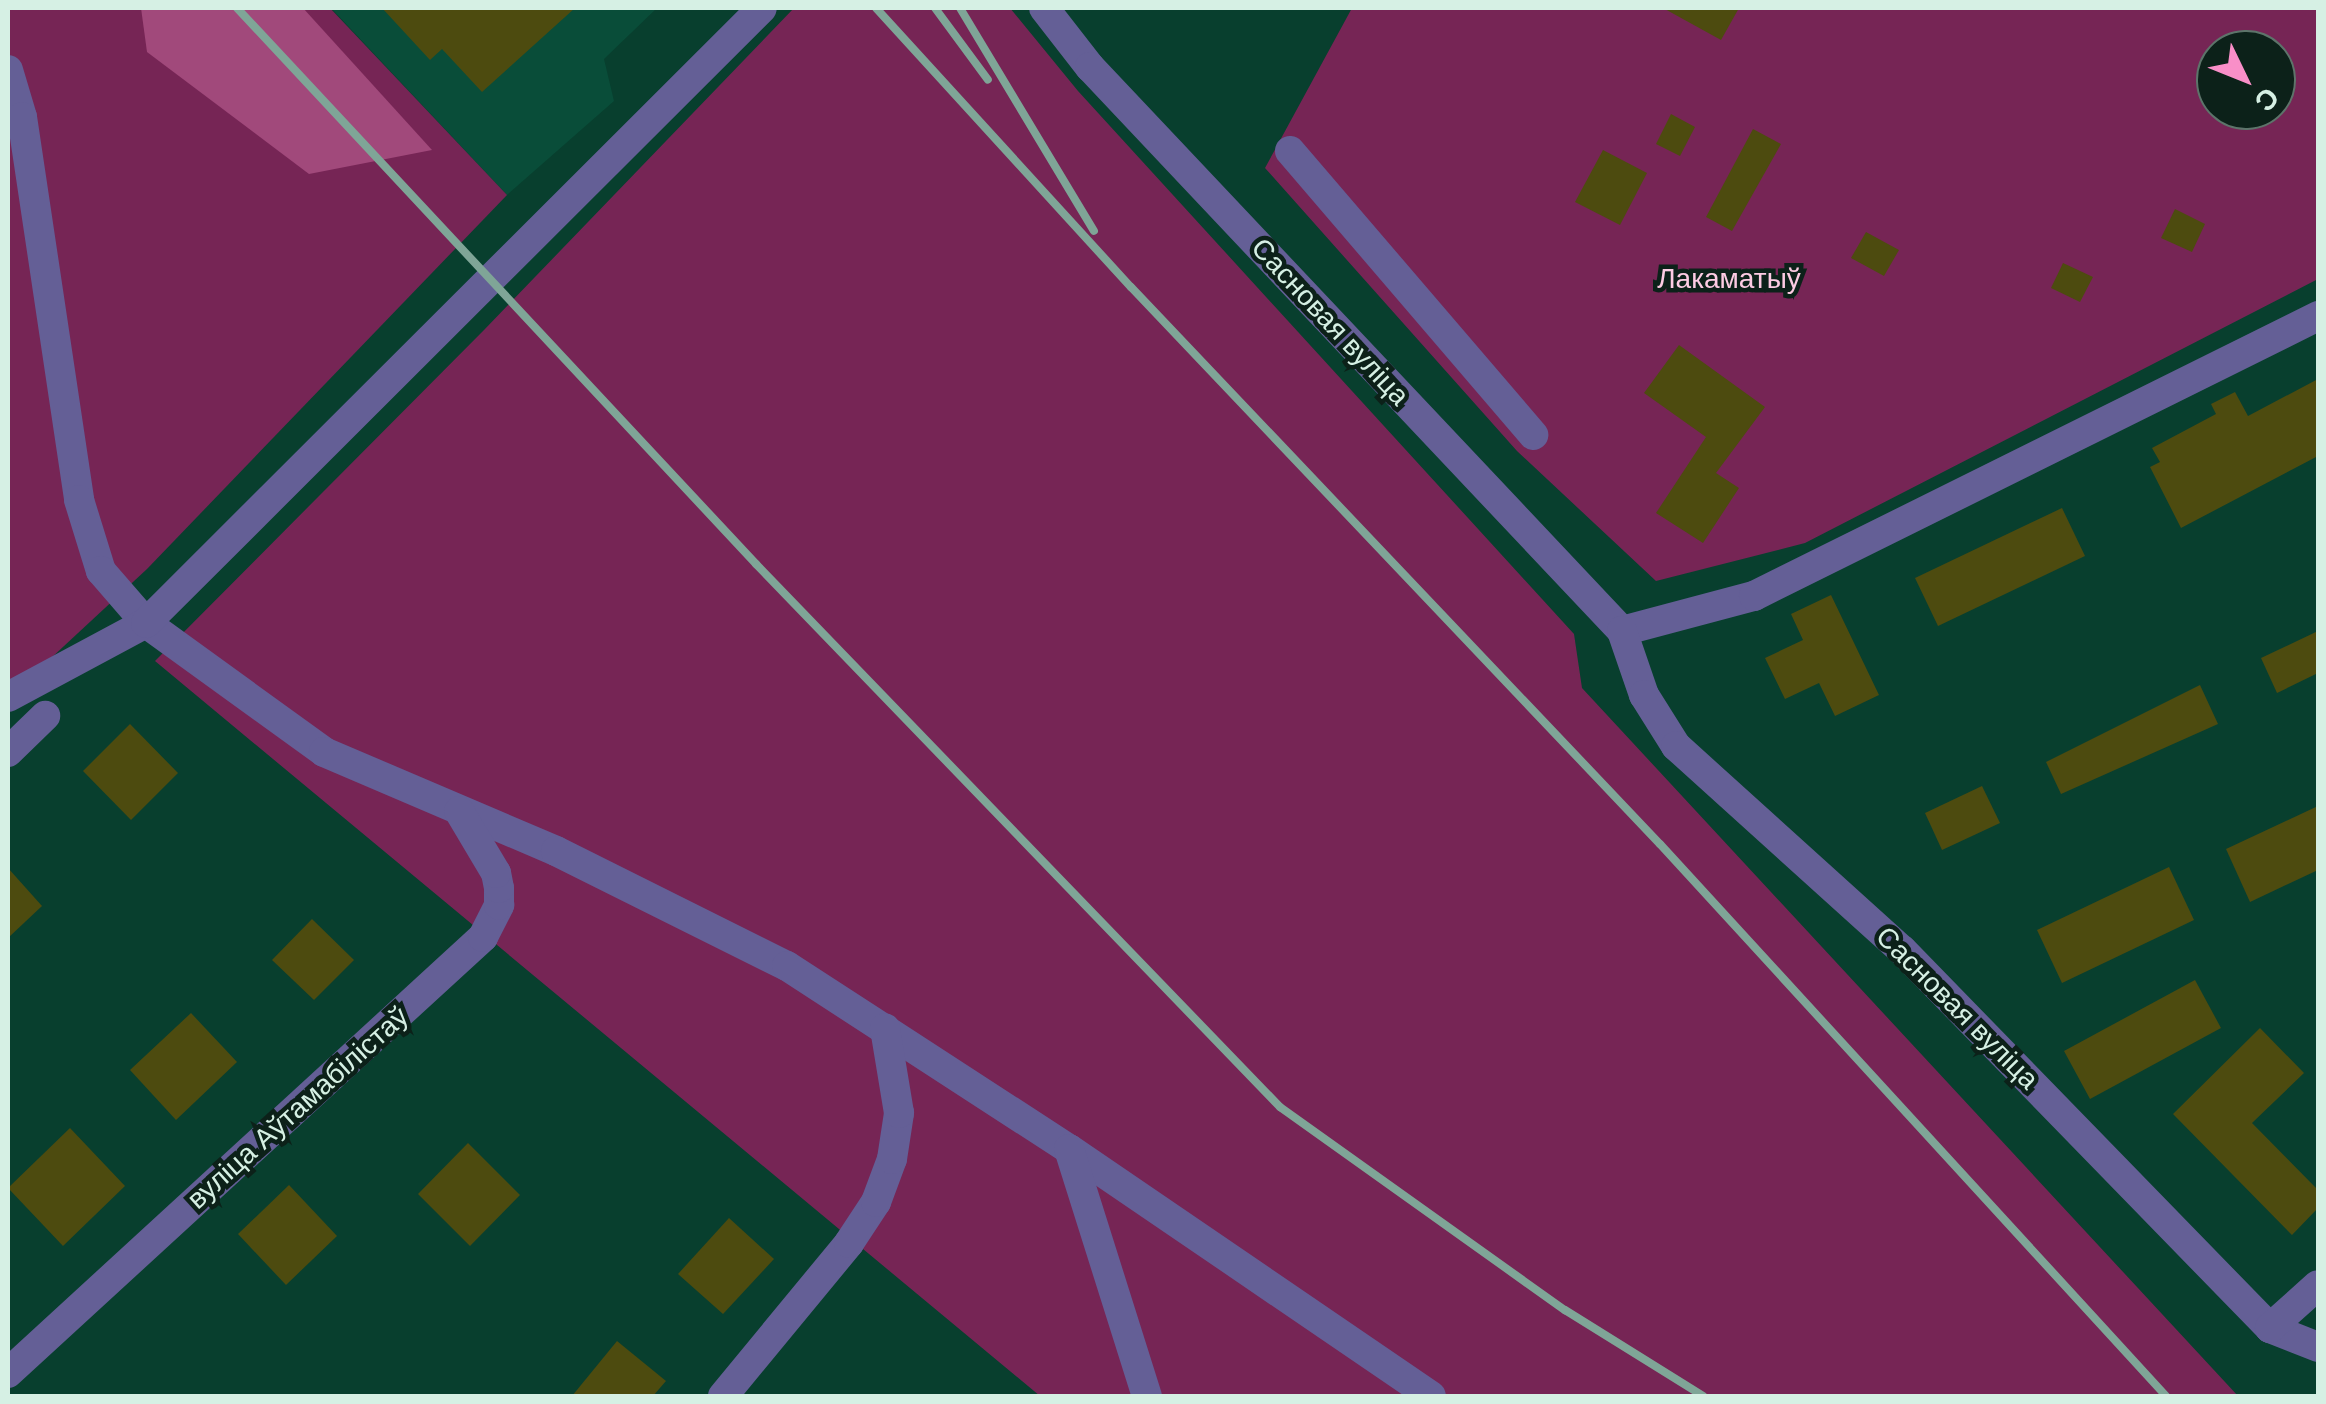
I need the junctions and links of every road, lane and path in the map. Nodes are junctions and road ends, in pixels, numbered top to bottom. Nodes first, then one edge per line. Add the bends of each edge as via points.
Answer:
1 (762, 8) edge
2 (1044, 8) edge
3 (8, 70) edge
4 (1290, 152) dead end
5 (2318, 316) edge
6 (1533, 435) dead end
7 (146, 623) junction
8 (1622, 631) junction
9 (8, 697) edge
10 (46, 716) dead end
11 (8, 752) edge
12 (459, 811) junction
13 (884, 1028) junction
14 (1069, 1149) junction
15 (2318, 1285) edge
16 (2270, 1328) junction
17 (2318, 1347) edge
18 (8, 1373) edge
19 (723, 1396) edge
20 (1147, 1396) edge
21 (1431, 1396) edge

1 - 7 street
2 - 8 street, Сасновая вуліца via 1090,67
3 - 7 street via 22,117 80,500 102,572
4 - 6 street
5 - 8 street via 1754,596
7 - 9 street
7 - 12 street via 324,752
8 - 16 street, Сасновая вуліца via 1644,696 1676,746 1902,950
10 - 11 street
12 - 13 street via 556,851 788,966
12 - 18 street, вуліца Аўтамабілістаў via 500,888 483,937
13 - 14 street
13 - 19 street via 899,1113 876,1202
14 - 20 street
14 - 21 street
15 - 16 street
16 - 17 street

